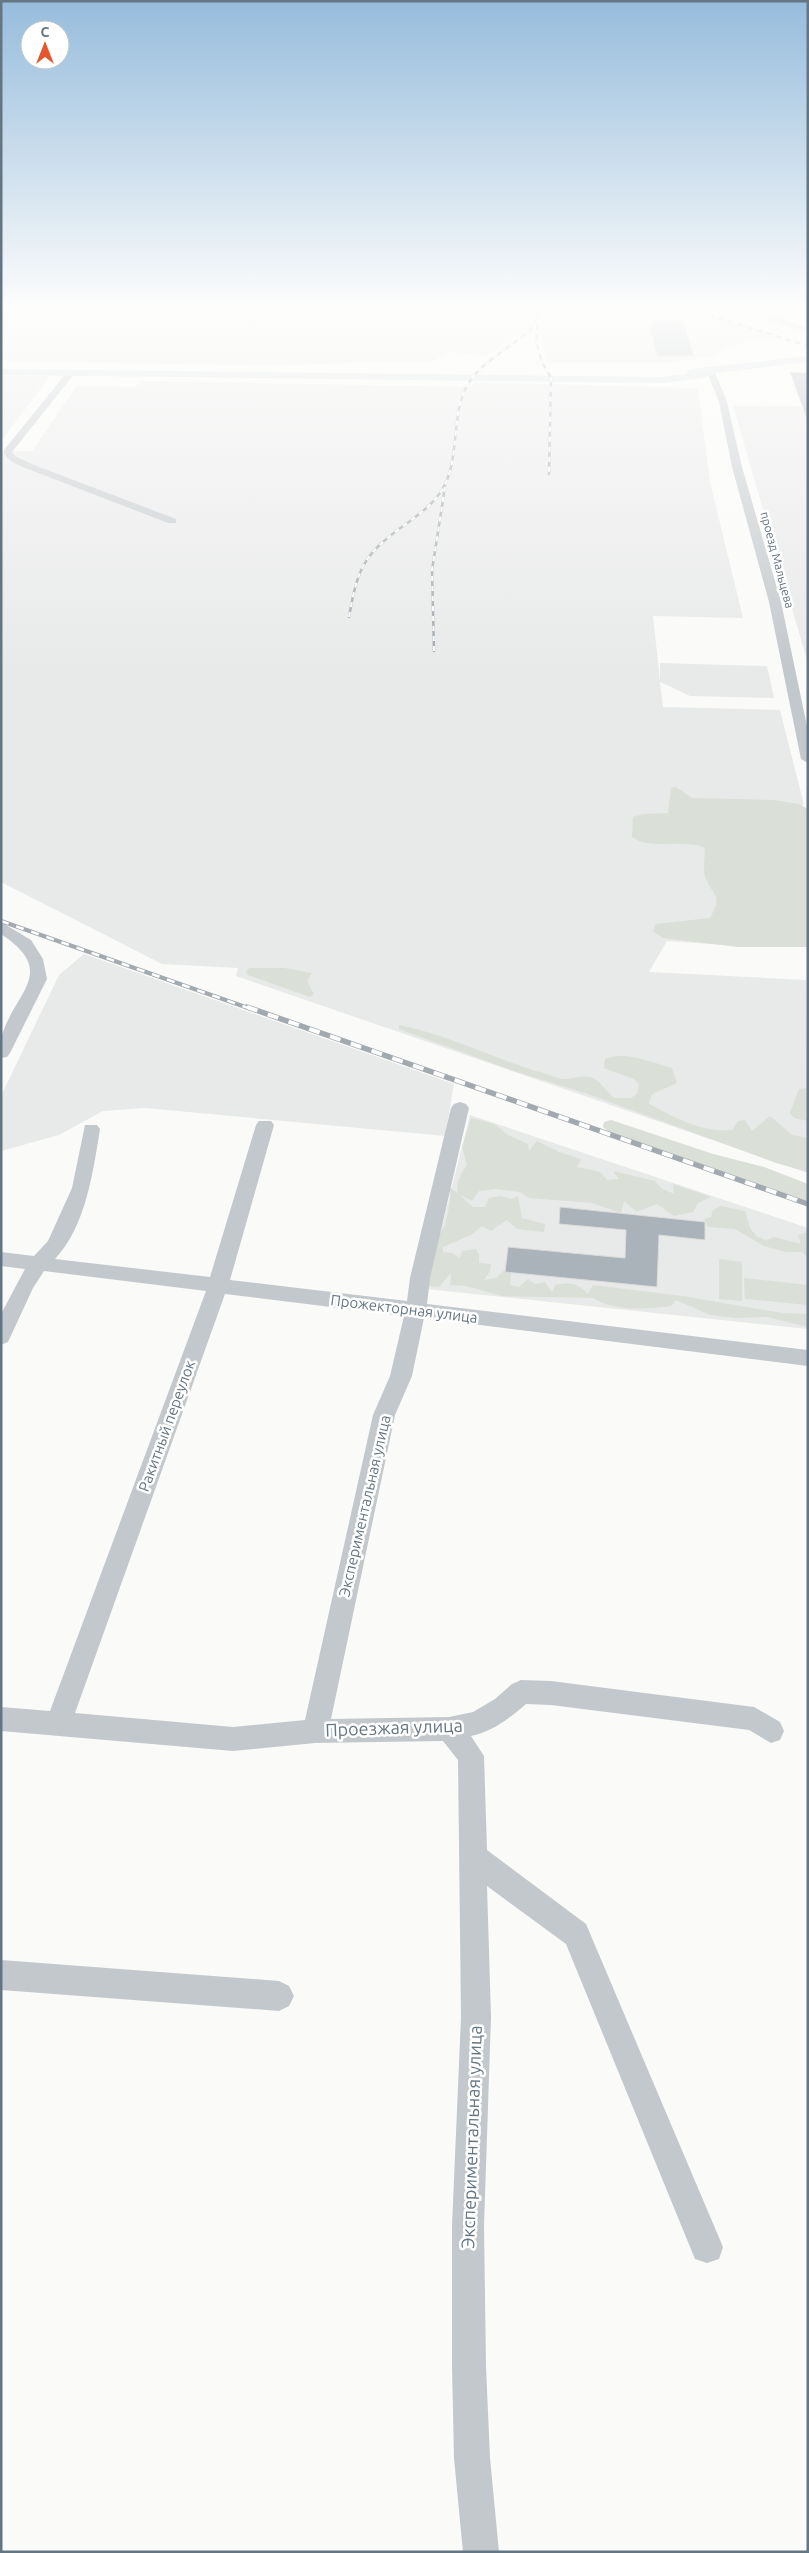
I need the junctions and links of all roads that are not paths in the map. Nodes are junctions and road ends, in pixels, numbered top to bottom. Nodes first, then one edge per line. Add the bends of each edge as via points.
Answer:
1 (25, 430) edge
2 (729, 430) edge
3 (172, 521) dead end
4 (808, 759) edge
5 (1, 927) edge
6 (1, 1053) edge
7 (460, 1108) dead end
8 (265, 1125) dead end
9 (91, 1129) dead end
10 (1, 1259) edge
11 (38, 1264) junction
12 (218, 1286) junction
13 (416, 1310) junction
14 (1, 1337) edge
15 (808, 1358) edge
16 (1, 1719) edge
17 (58, 1725) junction
18 (450, 1729) junction
19 (315, 1731) junction
20 (771, 1731) dead end
21 (473, 1856) junction
22 (1, 1974) edge
23 (279, 1996) dead end
24 (707, 2247) dead end
25 (481, 2552) edge

1 - 3 street via 7,452 12,458
2 - 4 street, проезд Мальцева via 775,602
5 - 6 street via 25,943 35,958 39,979
7 - 13 street, Экспериментальная улица via 420,1278
8 - 12 street, Ракитный переулок
9 - 11 street via 81,1188 56,1245
10 - 11 street, Прожекторная улица
11 - 12 street, Прожекторная улица
11 - 14 street via 24,1286
12 - 13 street, Прожекторная улица
12 - 17 street, Ракитный переулок
13 - 15 street, Прожекторная улица
13 - 19 street, Экспериментальная улица via 401,1376 384,1415
16 - 17 street, Проезжая улица
17 - 19 street, Проезжая улица via 233,1739
18 - 19 street, Проезжая улица
18 - 20 street, Проезжая улица via 478,1723 521,1692 754,1719
18 - 21 street, Экспериментальная улица via 471,1756
21 - 24 street via 576,1934
21 - 25 street, Экспериментальная улица via 476,2017 468,2226 469,2356 472,2458
22 - 23 street

